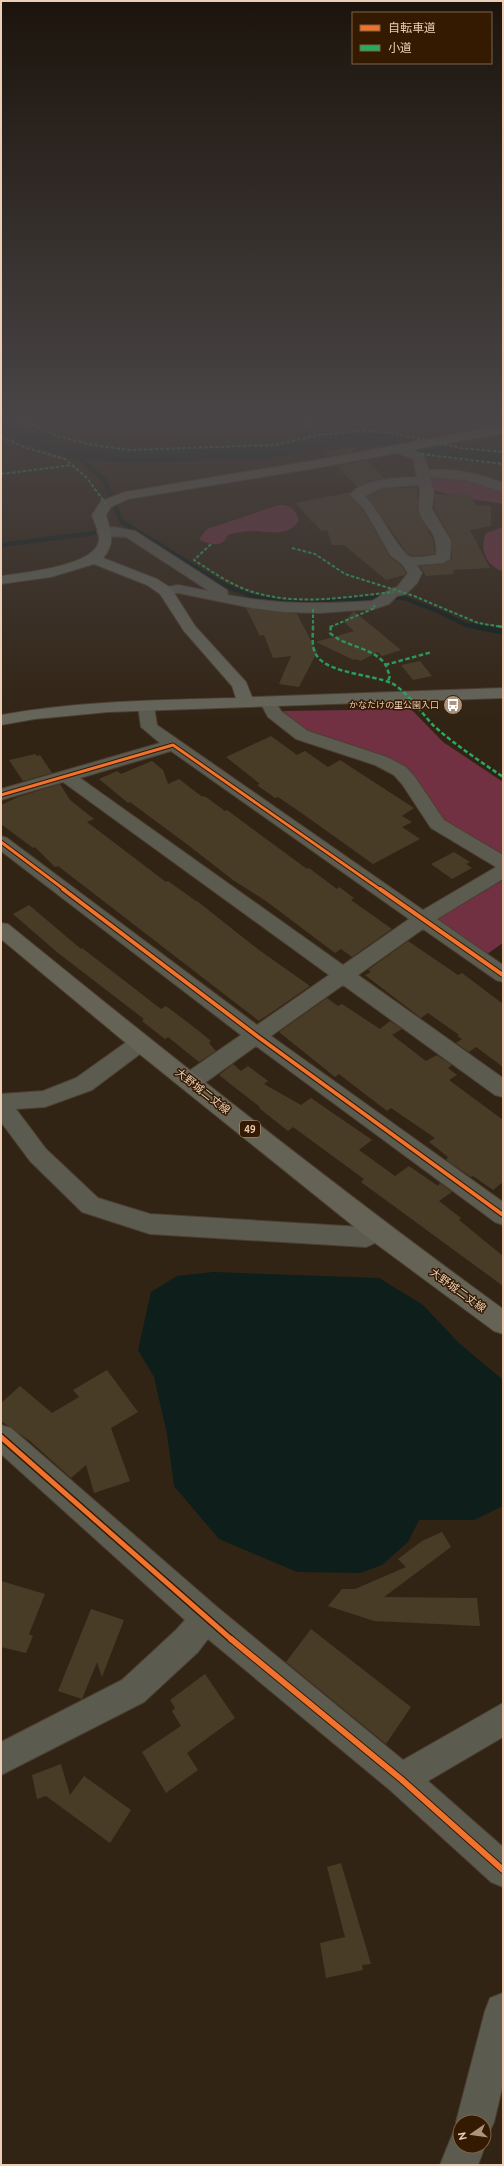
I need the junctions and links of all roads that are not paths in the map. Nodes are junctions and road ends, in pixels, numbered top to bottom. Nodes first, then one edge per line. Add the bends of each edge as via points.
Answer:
1 (100, 519) edge
2 (376, 519) edge
3 (431, 519) edge
4 (104, 532) junction
5 (94, 559) junction
6 (408, 561) junction
7 (1, 580) edge
8 (166, 591) junction
9 (221, 597) junction
10 (503, 693) edge
11 (268, 702) junction
12 (246, 703) junction
13 (146, 706) junction
14 (1, 720) edge
15 (173, 745) junction
16 (66, 776) junction
17 (1, 795) edge
18 (1, 842) edge
19 (503, 864) edge
20 (503, 871) edge
21 (423, 919) junction
22 (1, 929) edge
23 (343, 975) junction
24 (503, 975) edge
25 (257, 1036) junction
26 (140, 1043) junction
27 (191, 1081) junction
28 (503, 1089) edge
29 (1, 1102) edge
30 (1, 1106) edge
31 (503, 1215) edge
32 (376, 1230) junction
33 (503, 1323) edge
34 (1, 1437) edge
35 (206, 1618) junction
36 (503, 1719) edge
37 (1, 1759) edge
38 (401, 1779) junction
39 (503, 1870) edge
40 (503, 2011) edge
41 (477, 2114) edge
42 (463, 2154) edge
43 (460, 2165) edge

1 - 4 street
2 - 6 street via 396,553
3 - 6 street via 444,541 443,559
4 - 5 street via 106,539 103,549
4 - 9 street via 130,534 222,592
5 - 7 street via 52,573
5 - 8 street via 152,582
6 - 9 street via 415,573 412,580 401,591 374,605 319,609 283,608
8 - 9 street via 178,589
8 - 12 street via 189,628 240,685
10 - 11 street
11 - 12 street
11 - 19 street via 274,714 302,735 374,759 400,771 437,824
12 - 13 street
13 - 14 street via 70,710
13 - 15 street via 149,727
15 - 16 street
15 - 21 street
16 - 17 street
16 - 23 street
18 - 25 street
20 - 21 street
21 - 23 street
21 - 24 street
22 - 26 main road, 大野城二丈線 / 49
23 - 25 street
23 - 28 street
25 - 27 street
25 - 31 street
26 - 27 main road, 大野城二丈線 / 49
26 - 29 street via 84,1084 45,1099
27 - 32 main road, 大野城二丈線 / 49
30 - 32 street via 38,1155 90,1205 150,1224 366,1237
32 - 33 main road, 大野城二丈線 / 49
34 - 35 street
35 - 37 street via 187,1641 133,1691
35 - 38 street
36 - 38 street
38 - 39 street
40 - 41 street
42 - 43 street

